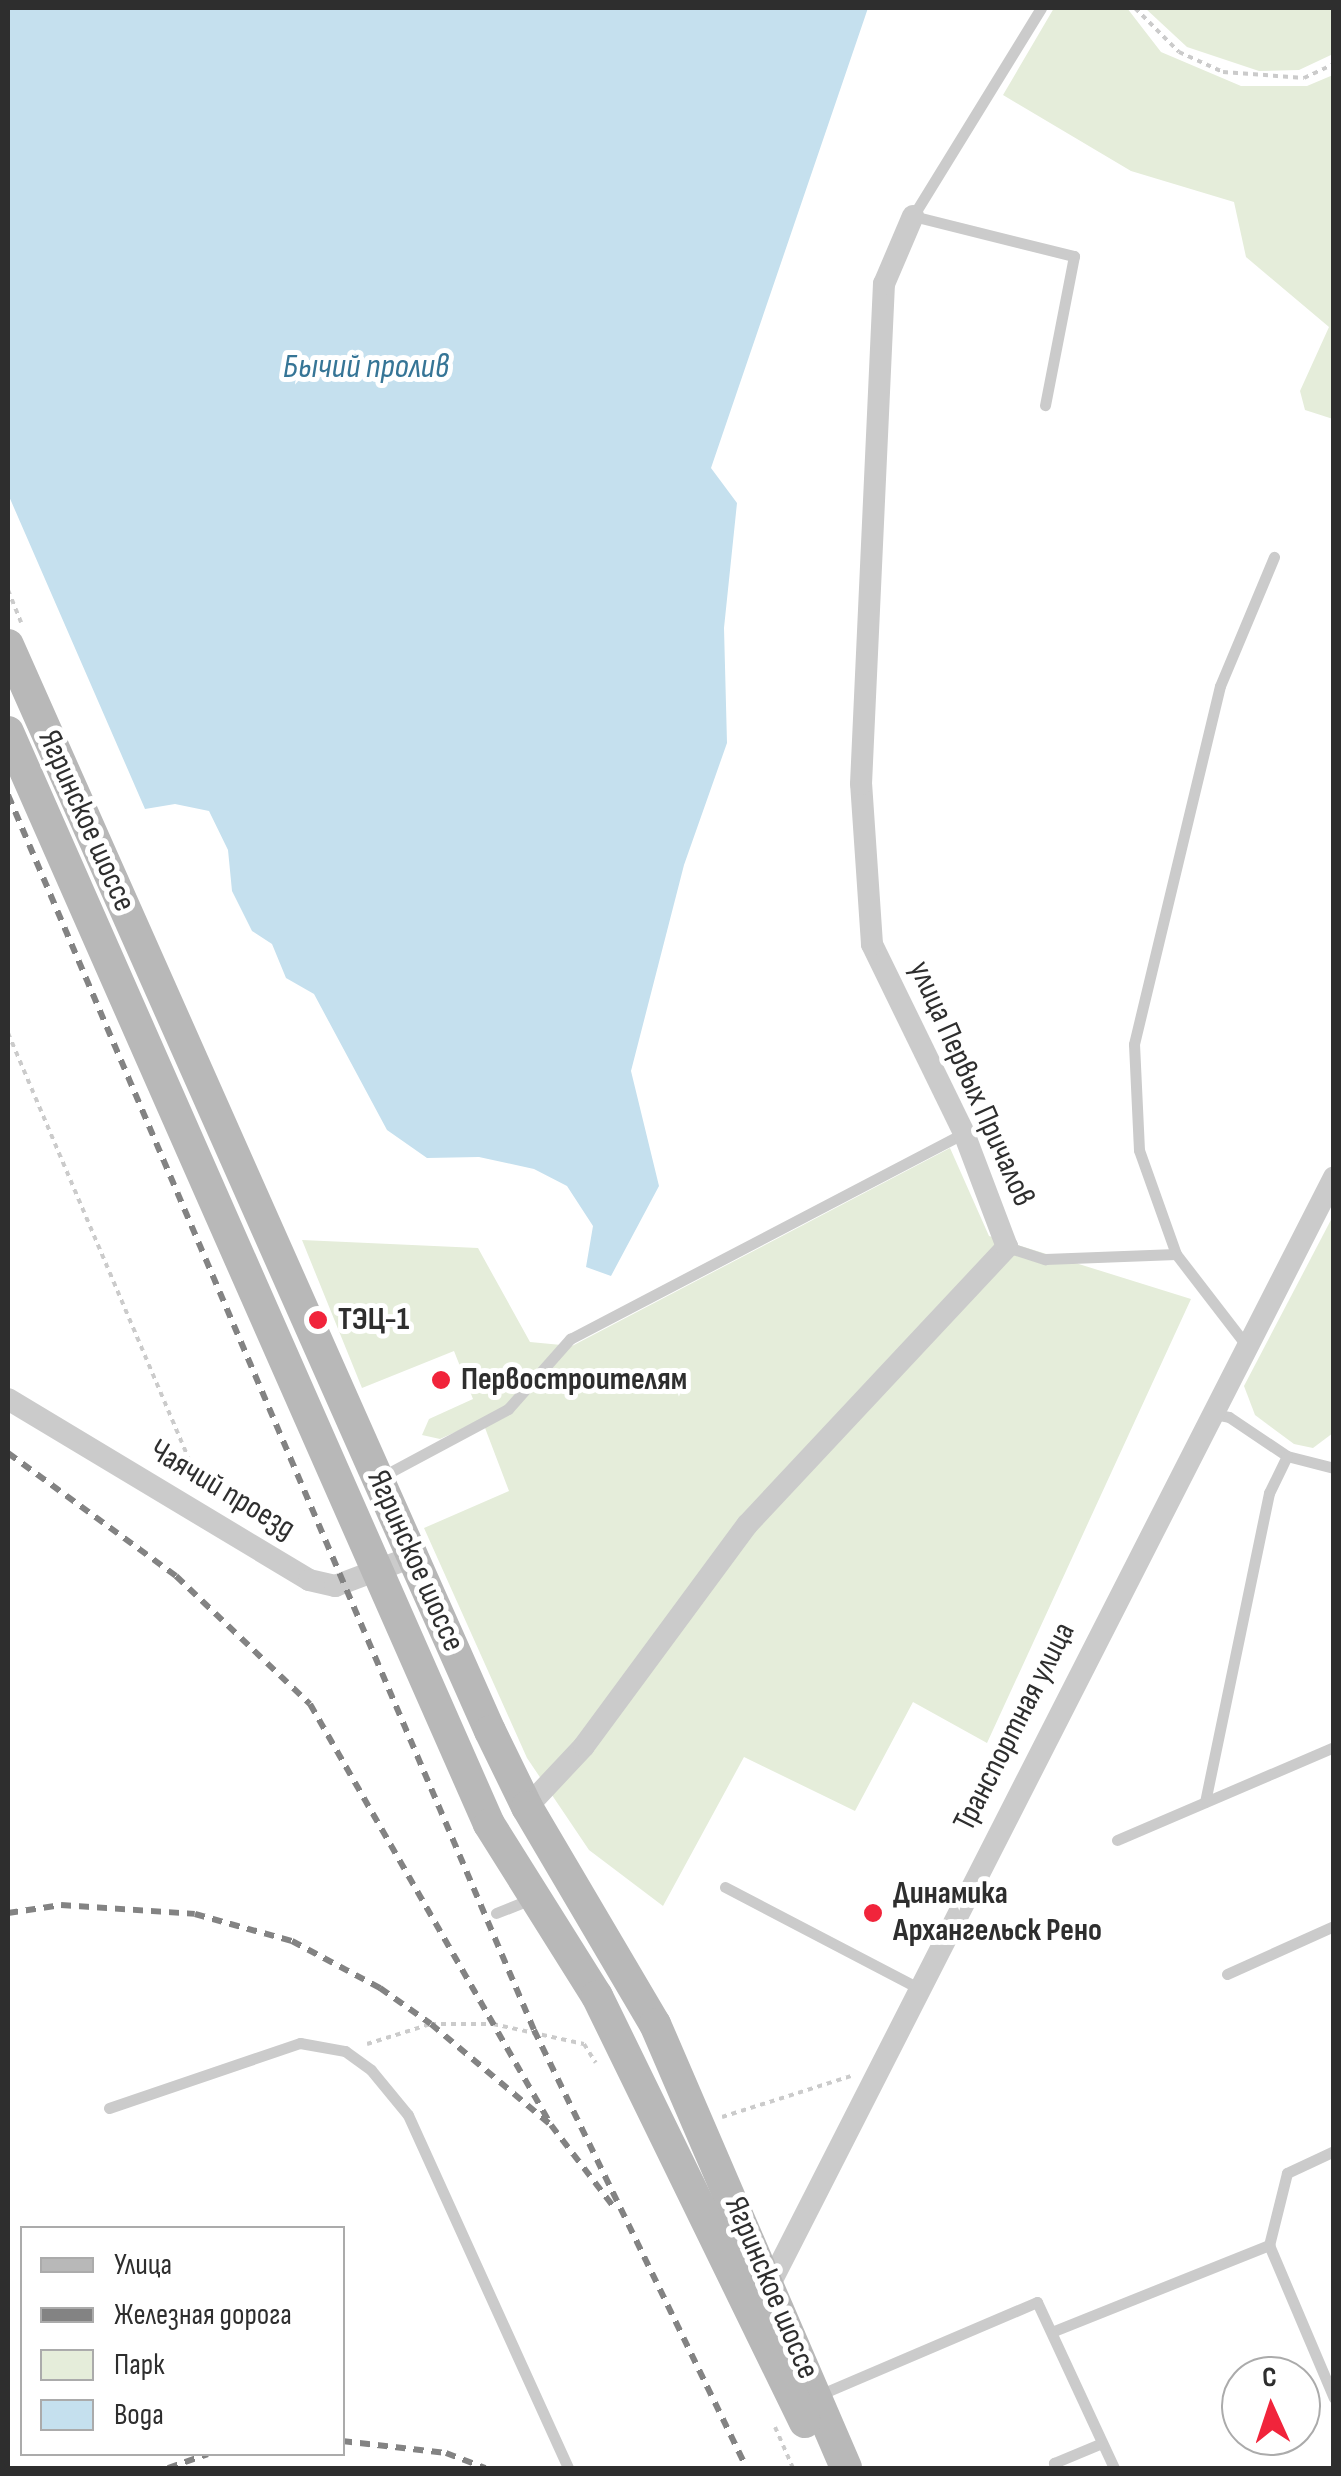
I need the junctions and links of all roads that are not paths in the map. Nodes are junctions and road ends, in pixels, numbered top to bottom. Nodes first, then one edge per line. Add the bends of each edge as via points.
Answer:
1 (1041, 8) edge
2 (912, 216) junction
3 (1045, 405) dead end
4 (1274, 557) dead end
5 (8, 645) edge
6 (8, 732) edge
7 (964, 1132) junction
8 (1334, 1177) edge
9 (1007, 1247) junction
10 (1176, 1254) junction
11 (1246, 1345) junction
12 (8, 1399) edge
13 (1209, 1413) junction
14 (1287, 1456) junction
15 (1334, 1468) edge
16 (378, 1478) junction
17 (412, 1557) junction
18 (376, 1572) junction
19 (1334, 1747) edge
20 (1205, 1802) junction
21 (527, 1808) junction
22 (1117, 1840) dead end
23 (726, 1886) dead end
24 (535, 1898) junction
25 (496, 1912) dead end
26 (1334, 1926) edge
27 (1228, 1974) dead end
28 (920, 1989) junction
29 (109, 2108) dead end
30 (1334, 2151) edge
31 (1268, 2245) junction
32 (758, 2290) junction
33 (1054, 2331) junction
34 (1334, 2398) edge
35 (794, 2404) junction
36 (1102, 2443) junction
37 (568, 2468) edge
38 (840, 2468) edge
39 (1057, 2468) edge
40 (1114, 2468) edge

1 - 2 lane
2 - 3 lane via 1074,256
2 - 7 street, улица Первых Причалов via 884,284 862,802 872,944
4 - 10 lane via 1220,686 1134,1044 1139,1150
5 - 16 main road, Ягринское шоссе
6 - 18 main road, Ягринское шоссе
7 - 9 street, улица Первых Причалов
7 - 16 lane via 570,1339 494,1419
8 - 11 street, Транспортная улица
9 - 10 lane via 1044,1259
9 - 21 street, улица Первых Причалов via 748,1525 584,1746
10 - 11 lane
11 - 13 street, Транспортная улица
12 - 18 street, Чаячий проезд via 309,1580 335,1586
13 - 14 lane via 1229,1417
13 - 28 street, Транспортная улица
14 - 15 lane
14 - 20 lane via 1269,1493
16 - 17 main road, Ягринское шоссе
17 - 18 street, Чаячий проезд
17 - 21 main road, Ягринское шоссе
18 - 24 main road, Ягринское шоссе via 489,1824
19 - 20 lane
20 - 22 lane
21 - 32 main road, Ягринское шоссе via 655,2024
23 - 28 lane
24 - 25 lane
24 - 32 main road, Ягринское шоссе via 597,1996
26 - 27 lane
28 - 32 street, Транспортная улица
29 - 37 lane via 300,2043 346,2051 371,2070 408,2115
30 - 31 lane via 1287,2173
31 - 33 lane
31 - 34 lane
32 - 35 main road, Ягринское шоссе
33 - 35 lane via 1037,2302
33 - 36 lane
35 - 38 main road, Ягринское шоссе
36 - 39 lane via 1054,2463
36 - 40 lane

